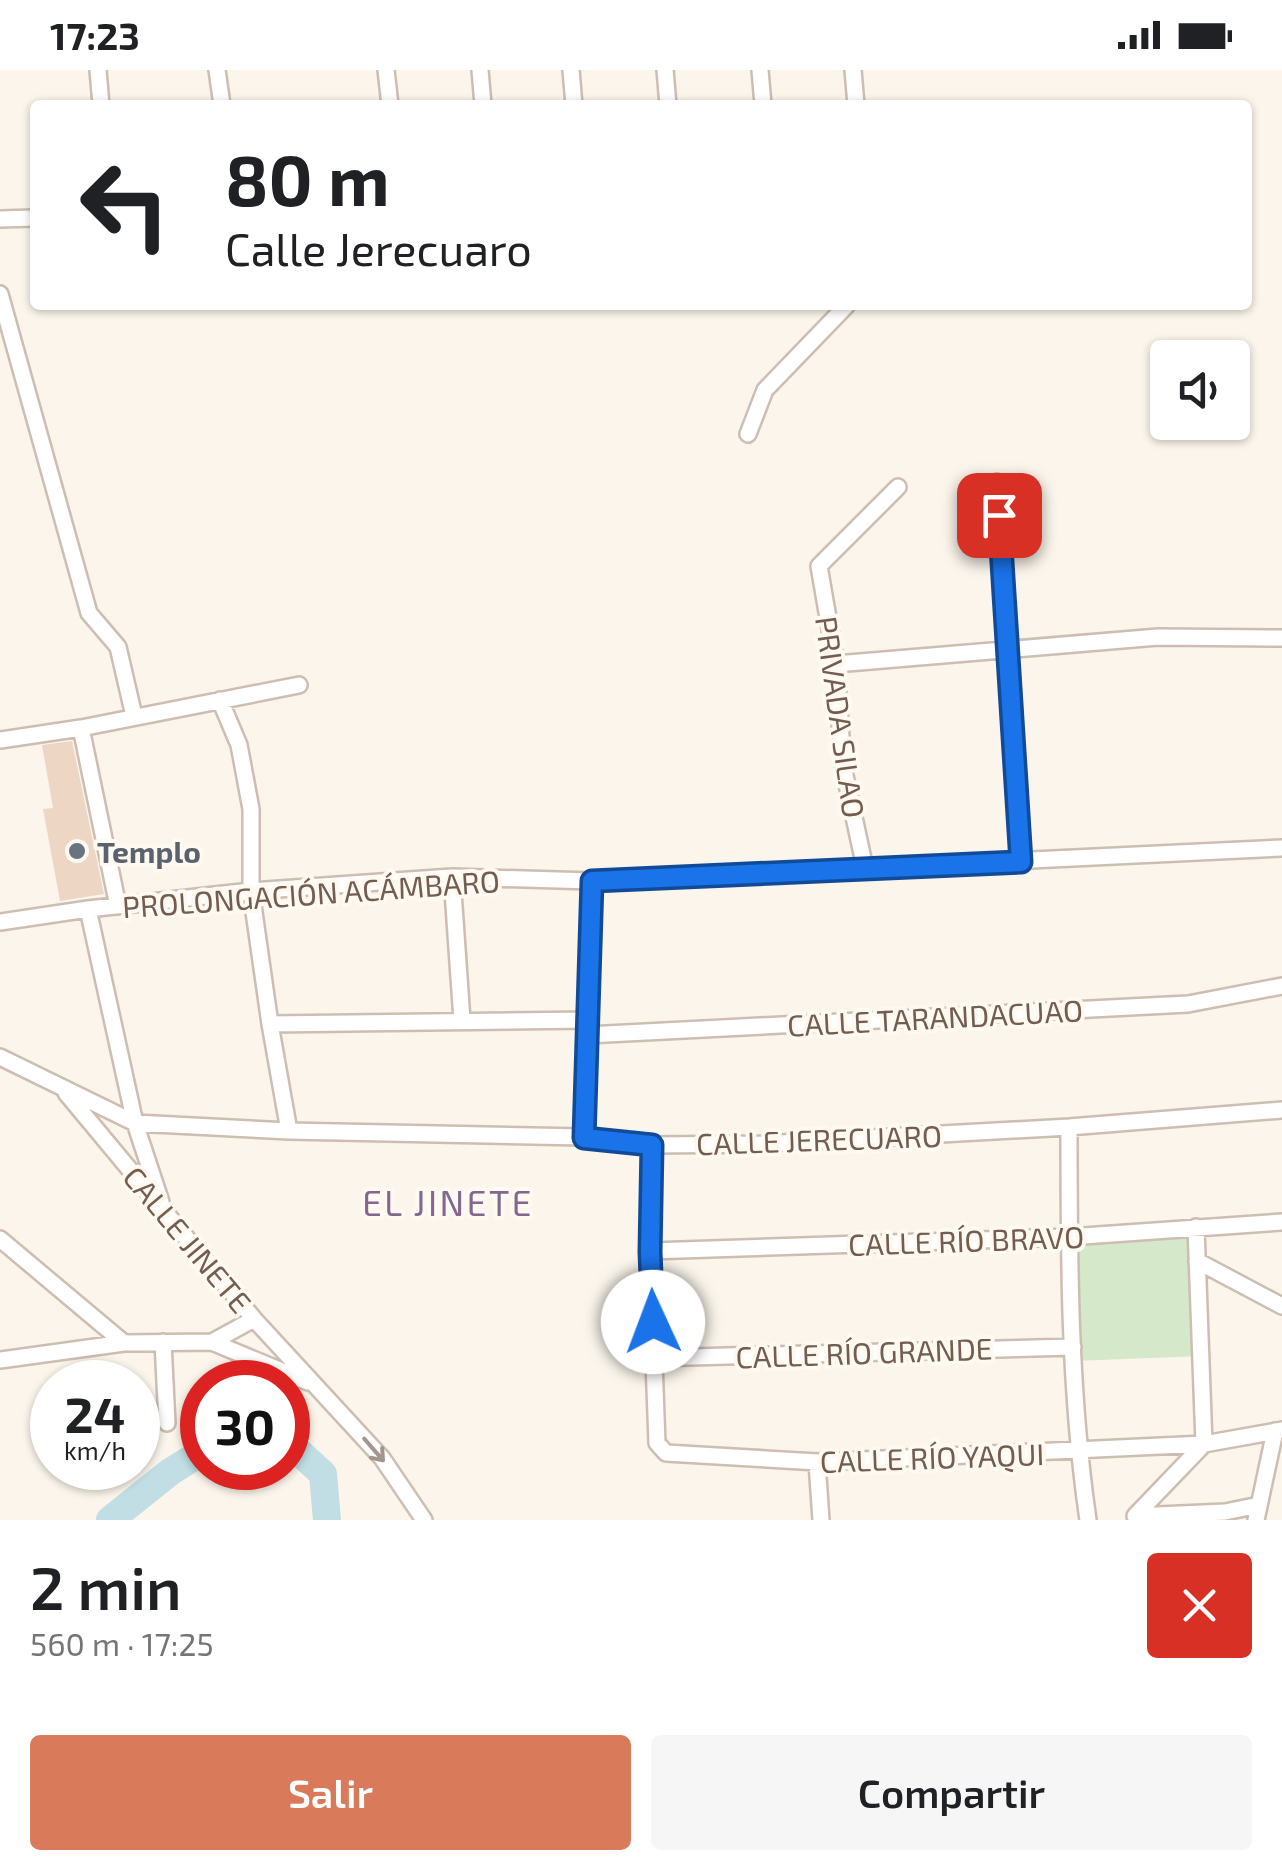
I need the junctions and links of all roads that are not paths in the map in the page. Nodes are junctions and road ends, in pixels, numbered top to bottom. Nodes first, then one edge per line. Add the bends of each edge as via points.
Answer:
1 (98, 70) edge
2 (216, 70) edge
3 (386, 70) edge
4 (480, 70) edge
5 (571, 70) edge
6 (665, 70) edge
7 (760, 70) edge
8 (852, 70) edge
9 (101, 100) edge
10 (221, 100) edge
11 (389, 100) edge
12 (483, 100) edge
13 (574, 100) edge
14 (668, 100) edge
15 (763, 100) edge
16 (855, 100) edge
17 (30, 218) edge
18 (0, 220) edge
19 (0, 294) edge
20 (840, 310) edge
21 (5, 338) edge
22 (748, 434) dead end
23 (997, 482) dead end
24 (898, 487) dead end
25 (1282, 638) edge
26 (1008, 649) junction
27 (836, 664) junction
28 (298, 685) dead end
29 (220, 700) junction
30 (134, 716) junction
31 (81, 728) junction
32 (0, 740) edge
33 (1282, 848) edge
34 (1021, 862) junction
35 (865, 868) junction
36 (452, 878) junction
37 (592, 881) junction
38 (251, 891) junction
39 (118, 906) junction
40 (88, 909) junction
41 (0, 922) edge
42 (1282, 986) edge
43 (462, 1020) junction
44 (270, 1024) junction
45 (587, 1028) junction
46 (0, 1056) edge
47 (64, 1090) junction
48 (1282, 1110) edge
49 (135, 1122) junction
50 (1068, 1127) junction
51 (289, 1130) junction
52 (584, 1138) junction
53 (652, 1145) junction
54 (164, 1210) junction
55 (1282, 1222) edge
56 (1196, 1227) junction
57 (1069, 1237) junction
58 (0, 1239) edge
59 (650, 1252) junction
60 (1198, 1261) junction
61 (1282, 1306) edge
62 (254, 1318) junction
63 (163, 1342) junction
64 (212, 1342) junction
65 (124, 1343) junction
66 (1073, 1346) junction
67 (654, 1358) junction
68 (0, 1360) edge
69 (316, 1385) junction
70 (168, 1423) dead end
71 (1278, 1430) edge
72 (1204, 1444) junction
73 (1078, 1451) junction
74 (818, 1462) junction
75 (1257, 1512) edge
76 (424, 1520) edge
77 (821, 1520) edge
78 (1088, 1520) edge

1 - 9 street
2 - 10 street
3 - 11 street
4 - 12 street
5 - 13 street
6 - 14 street
7 - 15 street
8 - 16 street
17 - 18 street
19 - 21 street
20 - 22 street via 765,390
21 - 30 street via 89,613 118,646
23 - 26 street
24 - 27 street, PRIVADA SILAO via 819,566
25 - 26 street via 1158,637
26 - 27 street
26 - 34 street
27 - 35 street, PRIVADA SILAO via 843,766
28 - 29 street
29 - 30 street
29 - 38 street via 239,745 251,809
30 - 31 street
31 - 32 street
31 - 39 street
33 - 34 street, PROLONGACIÓN ACÁMBARO
34 - 35 street, PROLONGACIÓN ACÁMBARO
35 - 37 street, PROLONGACIÓN ACÁMBARO
36 - 37 street, PROLONGACIÓN ACÁMBARO
36 - 38 street, PROLONGACIÓN ACÁMBARO
36 - 43 street
37 - 45 street
38 - 39 street, PROLONGACIÓN ACÁMBARO
38 - 44 street
39 - 40 street, PROLONGACIÓN ACÁMBARO
40 - 41 street, PROLONGACIÓN ACÁMBARO
40 - 49 street
42 - 45 street, CALLE TARANDACUAO via 1188,1004
43 - 44 street, CALLE TARANDACUAO
43 - 45 street, CALLE TARANDACUAO
44 - 51 street
45 - 52 street
46 - 47 street, CALLE JERECUARO
47 - 49 street, CALLE JERECUARO
47 - 54 street, CALLE JINETE
48 - 50 street, CALLE JERECUARO
49 - 51 street, CALLE JERECUARO
49 - 54 street
50 - 53 street, CALLE JERECUARO
50 - 57 street
51 - 52 street, CALLE JERECUARO
52 - 53 street, CALLE JERECUARO
53 - 59 street
54 - 62 street, CALLE JINETE
55 - 56 street, CALLE RÍO BRAVO
56 - 57 street, CALLE RÍO BRAVO
56 - 60 street
57 - 59 street, CALLE RÍO BRAVO
57 - 66 street
58 - 65 street
59 - 67 street
60 - 61 street
60 - 72 street
62 - 64 street
62 - 69 street, CALLE JINETE
63 - 64 street
63 - 65 street
63 - 70 street
64 - 69 street
65 - 68 street
66 - 67 street, CALLE RÍO GRANDE
66 - 73 street
67 - 74 street, CALLE RÍO YAQUI via 660,1450
69 -> 76 street, CALLE JINETE via 382,1458
71 - 72 street, CALLE RÍO YAQUI
71 - 75 street
72 - 73 street, CALLE RÍO YAQUI
72 - 75 street via 1135,1516
73 - 74 street, CALLE RÍO YAQUI
73 - 78 street
74 - 77 street

